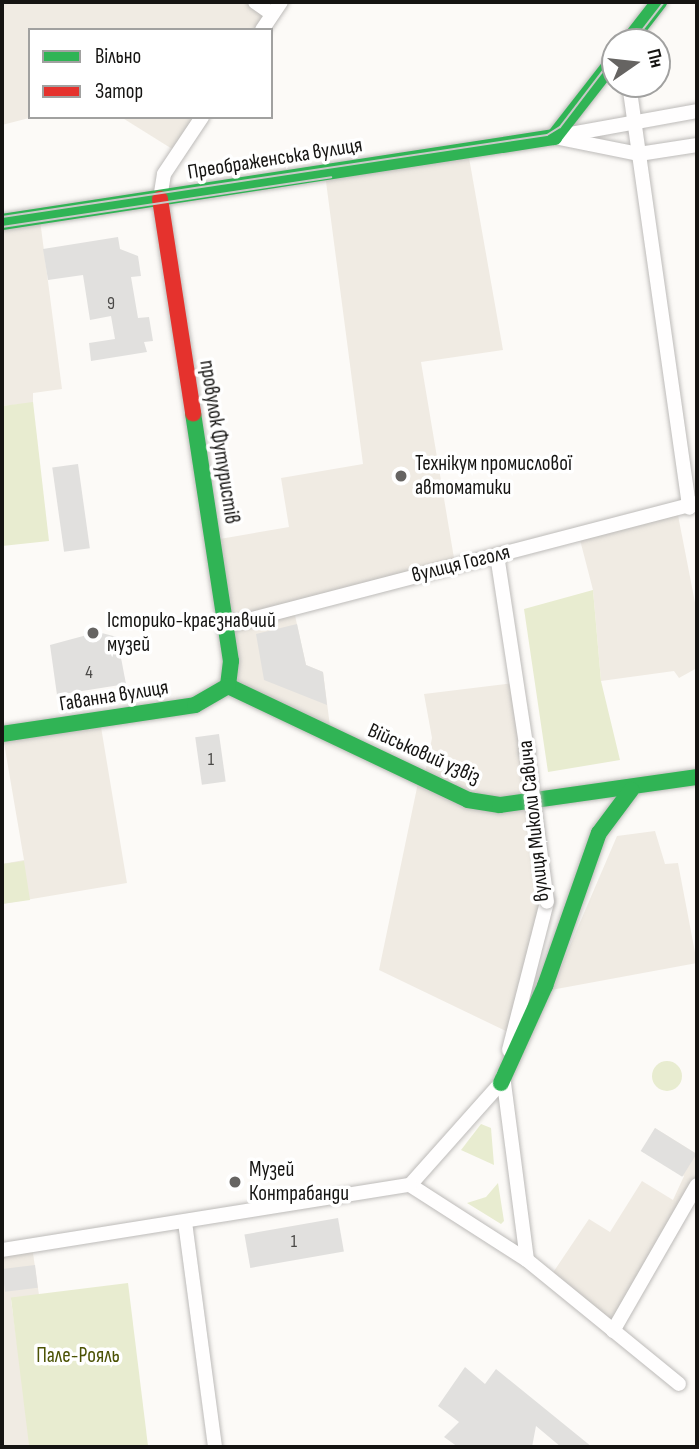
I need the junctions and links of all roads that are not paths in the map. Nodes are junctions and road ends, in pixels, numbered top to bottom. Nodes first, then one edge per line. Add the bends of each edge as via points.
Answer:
1 (255, 2) edge
2 (281, 2) edge
3 (659, 2) edge
4 (272, 14) junction
5 (263, 28) edge
6 (639, 28) edge
7 (601, 77) edge
8 (631, 98) edge
9 (697, 111) edge
10 (201, 119) edge
11 (635, 120) junction
12 (554, 136) junction
13 (697, 145) edge
14 (639, 154) junction
15 (161, 202) junction
16 (2, 222) edge
17 (693, 506) edge
18 (496, 555) junction
19 (225, 626) junction
20 (228, 686) junction
21 (2, 734) edge
22 (697, 777) edge
23 (631, 789) junction
24 (501, 1083) junction
25 (410, 1185) junction
26 (697, 1185) edge
27 (185, 1222) junction
28 (2, 1250) edge
29 (527, 1260) junction
30 (613, 1331) junction
31 (679, 1384) dead end
32 (215, 1447) edge

1 - 4 street
2 - 4 street
3 - 6 street
4 - 5 street
7 - 12 street
8 - 11 street
9 - 11 street, Преображенська вулиця
10 - 15 street via 164,174
11 - 12 street, Преображенська вулиця
11 - 14 street
12 - 14 street, Преображенська вулиця
12 - 15 street, Преображенська вулиця
13 - 14 street, Преображенська вулиця
14 - 17 street
15 - 16 street, Преображенська вулиця
15 - 19 street, провулок Футуристів
17 - 18 street, вулиця Гоголя
18 - 19 street, вулиця Гоголя
18 - 24 street, вулиця Миколи Савича, bridge via 547,902
19 - 20 street, провулок Футуристів
20 - 21 street, Гаванна вулиця via 195,705
20 - 23 street, Військовий узвіз via 468,800 500,805
22 - 23 street, Військовий узвіз
23 - 24 street via 599,833 545,986
24 - 25 street
24 - 29 street
25 - 27 street
25 - 29 street
26 - 30 street
27 - 28 street
27 - 32 street
29 - 30 street
30 - 31 street

